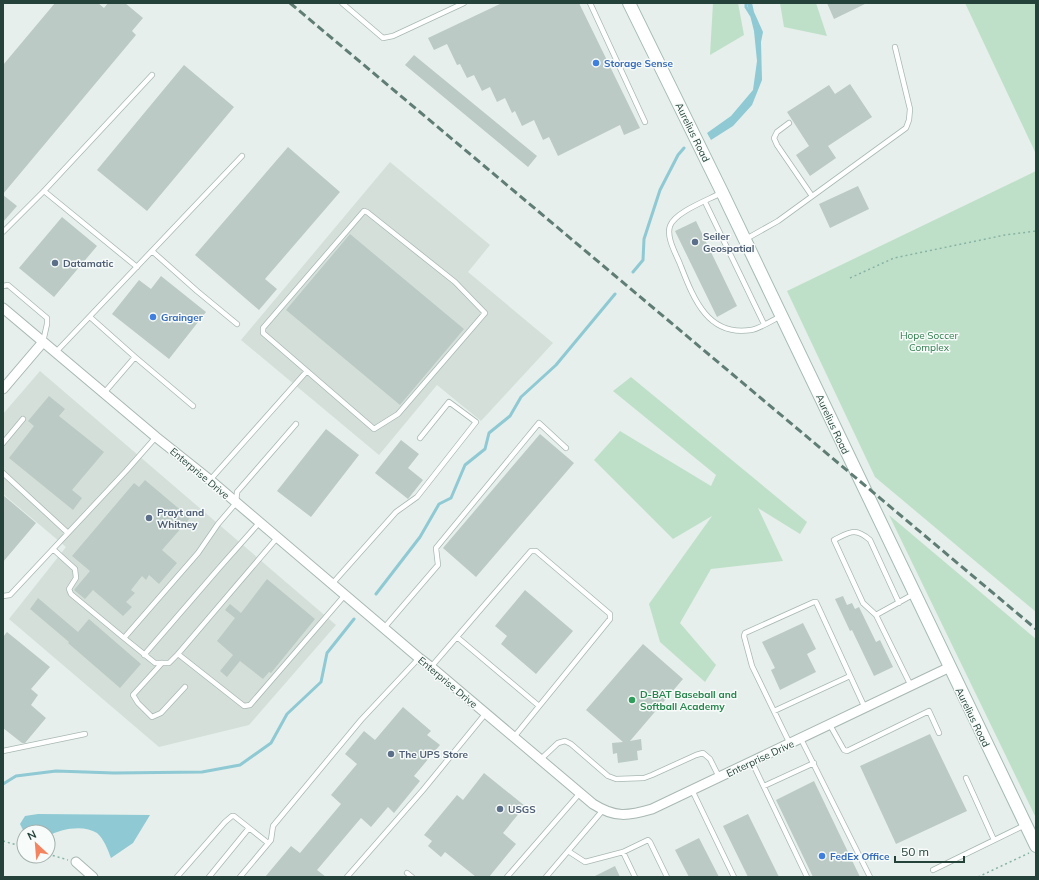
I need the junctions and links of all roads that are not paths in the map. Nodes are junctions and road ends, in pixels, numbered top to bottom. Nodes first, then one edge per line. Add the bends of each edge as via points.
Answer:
1 (342, 3) edge
2 (464, 3) edge
3 (590, 3) edge
4 (629, 3) edge
5 (895, 47) dead end
6 (152, 75) dead end
7 (645, 122) dead end
8 (789, 123) dead end
9 (242, 156) dead end
10 (44, 190) junction
11 (722, 192) junction
12 (812, 196) junction
13 (705, 202) junction
14 (3, 232) edge
15 (745, 240) junction
16 (152, 251) junction
17 (137, 268) junction
18 (3, 286) edge
19 (3, 308) edge
20 (781, 316) junction
21 (90, 317) junction
22 (237, 324) dead end
23 (764, 324) junction
24 (43, 342) junction
25 (56, 352) junction
26 (135, 357) junction
27 (307, 371) junction
28 (3, 389) edge
29 (104, 393) junction
30 (193, 406) dead end
31 (23, 419) dead end
32 (296, 424) dead end
33 (156, 437) junction
34 (420, 438) dead end
35 (3, 443) edge
36 (566, 448) dead end
37 (3, 473) edge
38 (210, 480) junction
39 (236, 503) junction
40 (259, 523) junction
41 (68, 533) junction
42 (277, 538) junction
43 (53, 550) junction
44 (332, 584) junction
45 (914, 594) junction
46 (345, 595) junction
47 (3, 596) edge
48 (899, 603) junction
49 (876, 615) junction
50 (384, 628) junction
51 (457, 637) junction
52 (124, 638) junction
53 (178, 654) junction
54 (144, 655) junction
55 (419, 658) junction
56 (162, 663) junction
57 (431, 667) junction
58 (950, 668) junction
59 (850, 676) junction
60 (911, 686) junction
61 (185, 687) dead end
62 (539, 706) junction
63 (865, 708) junction
64 (774, 711) junction
65 (486, 713) junction
66 (830, 725) junction
67 (939, 733) dead end
68 (85, 734) dead end
69 (514, 737) junction
70 (801, 738) junction
71 (790, 744) junction
72 (3, 751) edge
73 (541, 759) junction
74 (752, 762) junction
75 (814, 763) junction
76 (719, 777) junction
77 (966, 778) dead end
78 (764, 786) junction
79 (692, 790) junction
80 (580, 793) junction
81 (602, 810) junction
82 (1025, 824) junction
83 (249, 828) junction
84 (994, 840) junction
85 (268, 843) junction
86 (1033, 849) edge
87 (568, 852) junction
88 (623, 852) junction
89 (76, 862) road end
90 (933, 870) dead end
91 (407, 873) dead end
92 (93, 877) edge
93 (177, 877) edge
94 (209, 877) edge
95 (240, 877) edge
96 (347, 877) edge
97 (412, 877) edge
98 (507, 877) edge
99 (546, 877) edge
100 (635, 877) edge
101 (667, 877) edge
102 (734, 877) edge
103 (807, 877) edge
104 (870, 877) edge

1 - 2 lane via 383,38 393,36
3 - 7 lane
4 - 11 street, Aurelius Road
5 - 12 lane via 910,109 906,128
6 - 10 lane
8 - 12 lane via 777,132 774,138 776,145
9 - 16 lane
10 - 14 lane
10 - 17 lane
11 - 13 lane
11 - 15 street, Aurelius Road
12 - 15 lane via 778,221
13 - 23 lane
13 - 23 lane via 678,215 670,226 670,237 691,293 709,319 732,331 752,330
15 - 20 street, Aurelius Road
16 - 17 lane
16 - 22 lane
17 - 21 lane
18 - 24 lane via 8,285 47,318
19 - 24 street, Enterprise Drive
20 - 23 lane
20 - 45 street, Aurelius Road
21 - 25 lane
21 - 26 lane
24 - 25 street, Enterprise Drive
24 - 28 street
25 - 29 street, Enterprise Drive
26 - 29 lane
26 - 30 lane
27 - 27 lane via 374,429 398,414 485,313 455,282 364,211 263,328 263,333
27 - 38 lane
29 - 33 street, Enterprise Drive
31 - 35 lane
32 - 39 lane via 237,492
33 - 38 street, Enterprise Drive
33 - 41 lane
34 - 44 lane via 449,402 476,422 417,497 396,512
36 - 50 lane via 539,423 436,548 438,565
37 - 41 lane
38 - 39 street, Enterprise Drive
39 - 40 street, Enterprise Drive
39 - 52 lane via 198,553
40 - 42 street, Enterprise Drive
40 - 54 lane
41 - 43 lane
42 - 44 street, Enterprise Drive
42 - 53 lane
43 - 47 lane via 10,595
43 - 52 lane via 75,569 76,578 69,589 71,594
44 - 46 street, Enterprise Drive
45 - 48 lane
45 - 58 street, Aurelius Road
46 - 50 street, Enterprise Drive
46 - 53 lane via 250,705 244,706
48 - 49 lane
48 - 49 lane via 870,540 863,534 852,531 834,540 863,603
49 - 60 lane
50 - 55 street, Enterprise Drive
51 - 57 lane
51 - 62 lane
51 - 62 lane via 531,551 536,551 611,617
52 - 54 lane
53 - 56 lane via 170,663
54 - 56 lane via 155,663
55 - 57 street, Enterprise Drive
55 - 85 lane via 361,720 273,826 271,840
56 - 61 lane via 134,695 138,703 152,717 161,713
57 - 65 street, Enterprise Drive
58 - 60 street, Enterprise Drive
58 - 82 street, Aurelius Road
59 - 63 lane
59 - 64 lane
59 - 64 lane via 815,602 745,633 745,643 752,666
60 - 63 street, Enterprise Drive
62 - 69 lane
63 - 66 street, Enterprise Drive
64 - 71 lane
65 - 69 street, Enterprise Drive
65 - 96 lane
66 - 67 lane via 847,751 929,711
66 - 70 street, Enterprise Drive
68 - 72 lane
69 - 73 street, Enterprise Drive
70 - 71 street, Enterprise Drive
70 - 75 lane
71 - 74 street, Enterprise Drive
73 - 76 lane via 558,743 565,741 608,776 616,779 644,778 703,753 710,759
73 - 80 street, Enterprise Drive
74 - 76 street, Enterprise Drive
74 - 78 lane
75 - 78 lane
75 - 104 lane
76 - 79 street, Enterprise Drive
77 - 84 lane
78 - 103 lane
79 - 81 street, Enterprise Drive via 652,809 632,815 615,815
79 - 102 lane
80 - 81 street, Enterprise Drive
80 - 98 lane
81 - 87 lane
82 - 84 lane
82 - 86 street, Aurelius Road
83 - 85 lane
83 - 93 lane via 234,816 228,818
83 - 94 lane
84 - 90 lane
85 - 95 lane
87 - 88 lane via 585,862
87 - 99 lane
88 - 100 lane
88 - 101 lane via 648,840
89 - 92 street
91 - 97 lane

